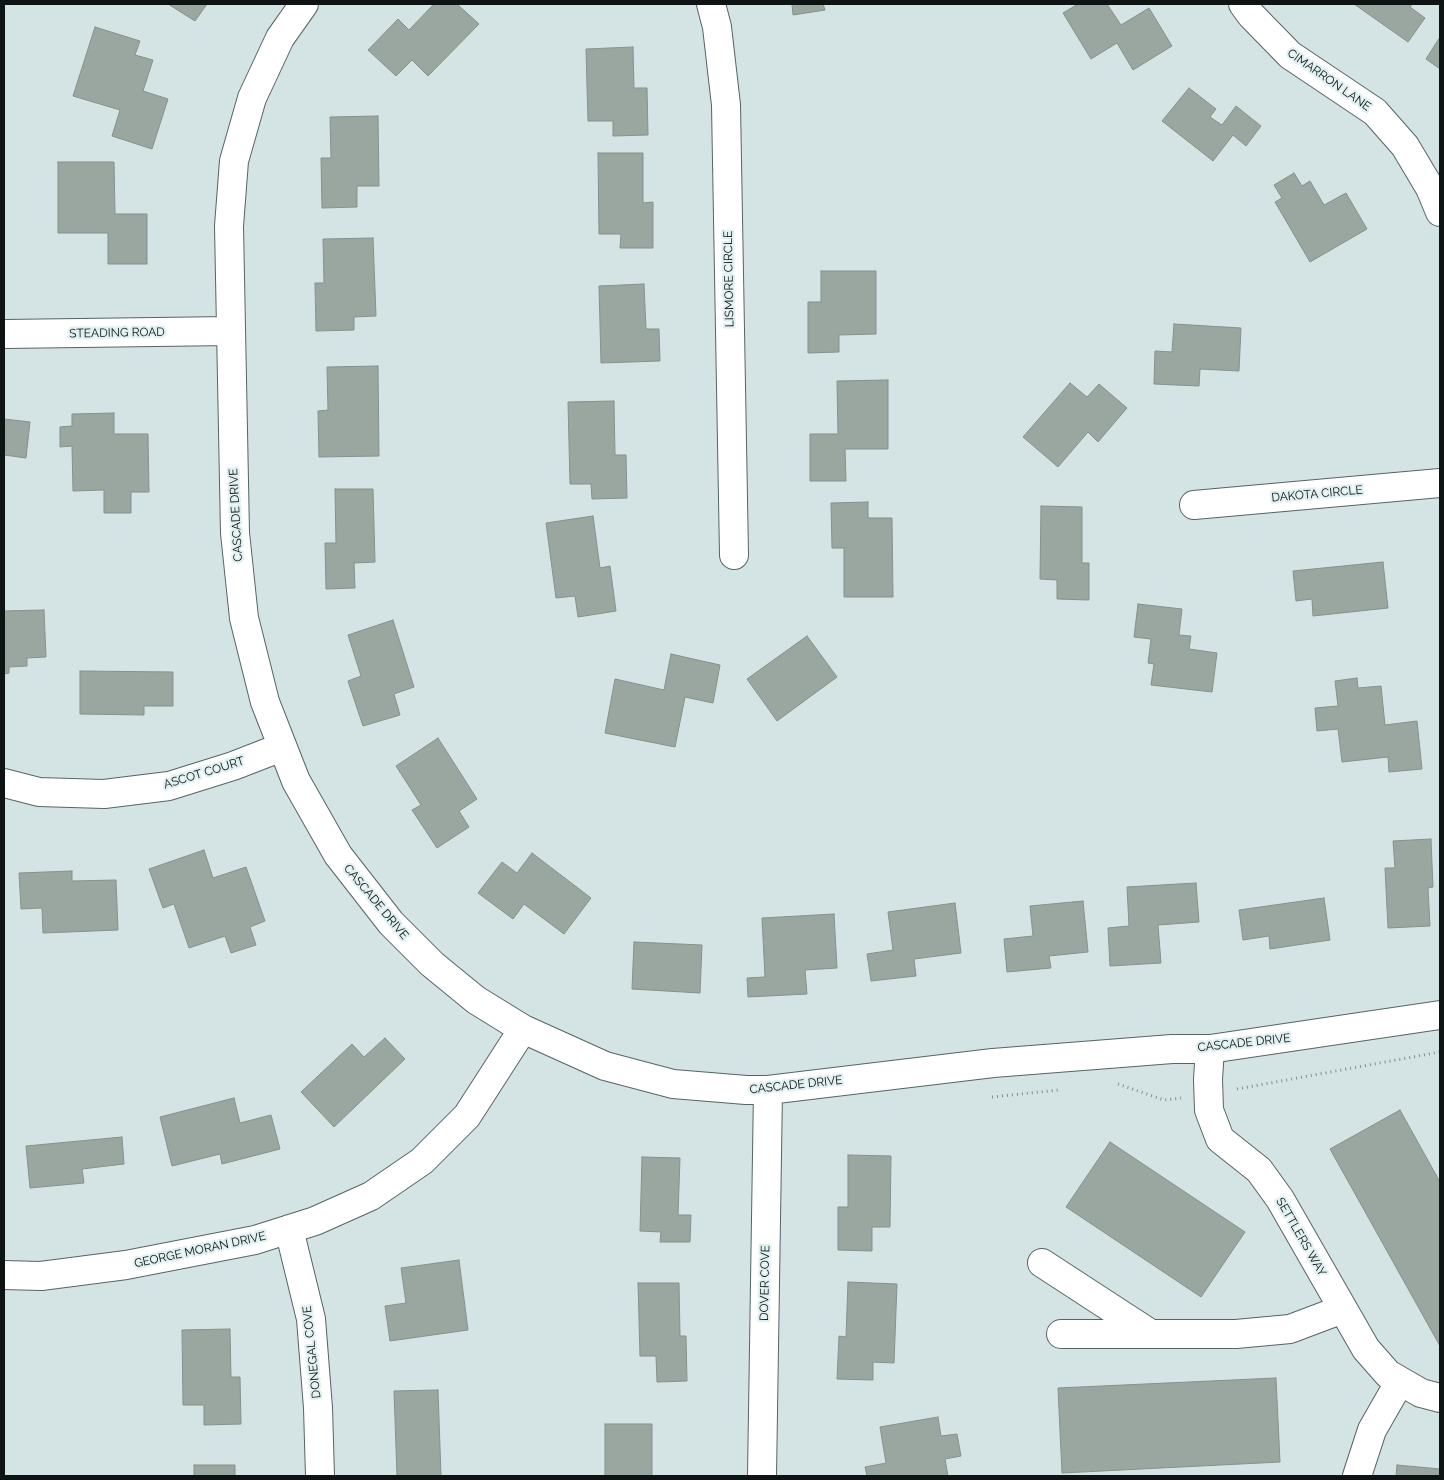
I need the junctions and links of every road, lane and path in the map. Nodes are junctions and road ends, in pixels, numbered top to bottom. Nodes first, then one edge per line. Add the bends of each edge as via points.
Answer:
1 (304, 4) edge
2 (711, 4) edge
3 (1243, 4) edge
4 (1440, 212) edge
5 (231, 331) junction
6 (4, 334) edge
7 (1440, 483) edge
8 (1194, 505) dead end
9 (734, 555) dead end
10 (282, 747) junction
11 (4, 783) edge
12 (1440, 1015) edge
13 (523, 1029) junction
14 (1210, 1049) junction
15 (768, 1090) junction
16 (290, 1229) junction
17 (1042, 1263) dead end
18 (4, 1275) edge
19 (1343, 1310) junction
20 (1061, 1334) dead end
21 (1151, 1334) junction
22 (1400, 1381) junction
23 (1440, 1398) edge
24 (320, 1476) edge
25 (762, 1476) edge
26 (1357, 1476) edge

1 - 5 street, CASCADE DRIVE via 280,38 252,98 234,161 229,226
2 - 9 street, LISMORE CIRCLE via 717,27 726,105
3 - 4 street, CIMARRON LANE via 1290,55 1375,112 1405,146
5 - 6 street, STEADING ROAD
5 - 10 street, CASCADE DRIVE via 235,533 244,618 265,702
7 - 8 street, DAKOTA CIRCLE
10 - 11 street, ASCOT COURT via 169,786 104,794 39,792
10 - 13 street, CASCADE DRIVE via 296,781 338,855 391,923 432,964 476,1000
12 - 14 street, CASCADE DRIVE
13 - 15 street, CASCADE DRIVE via 605,1066 673,1084
13 - 16 street, GEORGE MORAN DRIVE via 467,1116 422,1161 371,1196
14 - 15 street, CASCADE DRIVE via 1172,1048 993,1063
14 - 19 street, SETTLERS WAY via 1209,1110 1220,1139 1259,1170 1280,1199
15 - 25 street, DOVER COVE
16 - 18 street, GEORGE MORAN DRIVE via 255,1240 126,1265 42,1276
16 - 24 street, DONEGAL COVE via 311,1319
17 - 21 street
19 - 21 street via 1290,1329 1236,1334
19 - 22 street, SETTLERS WAY via 1366,1349 1388,1374
20 - 21 street
22 - 23 street, SETTLERS WAY via 1421,1393
22 - 26 street via 1372,1430

